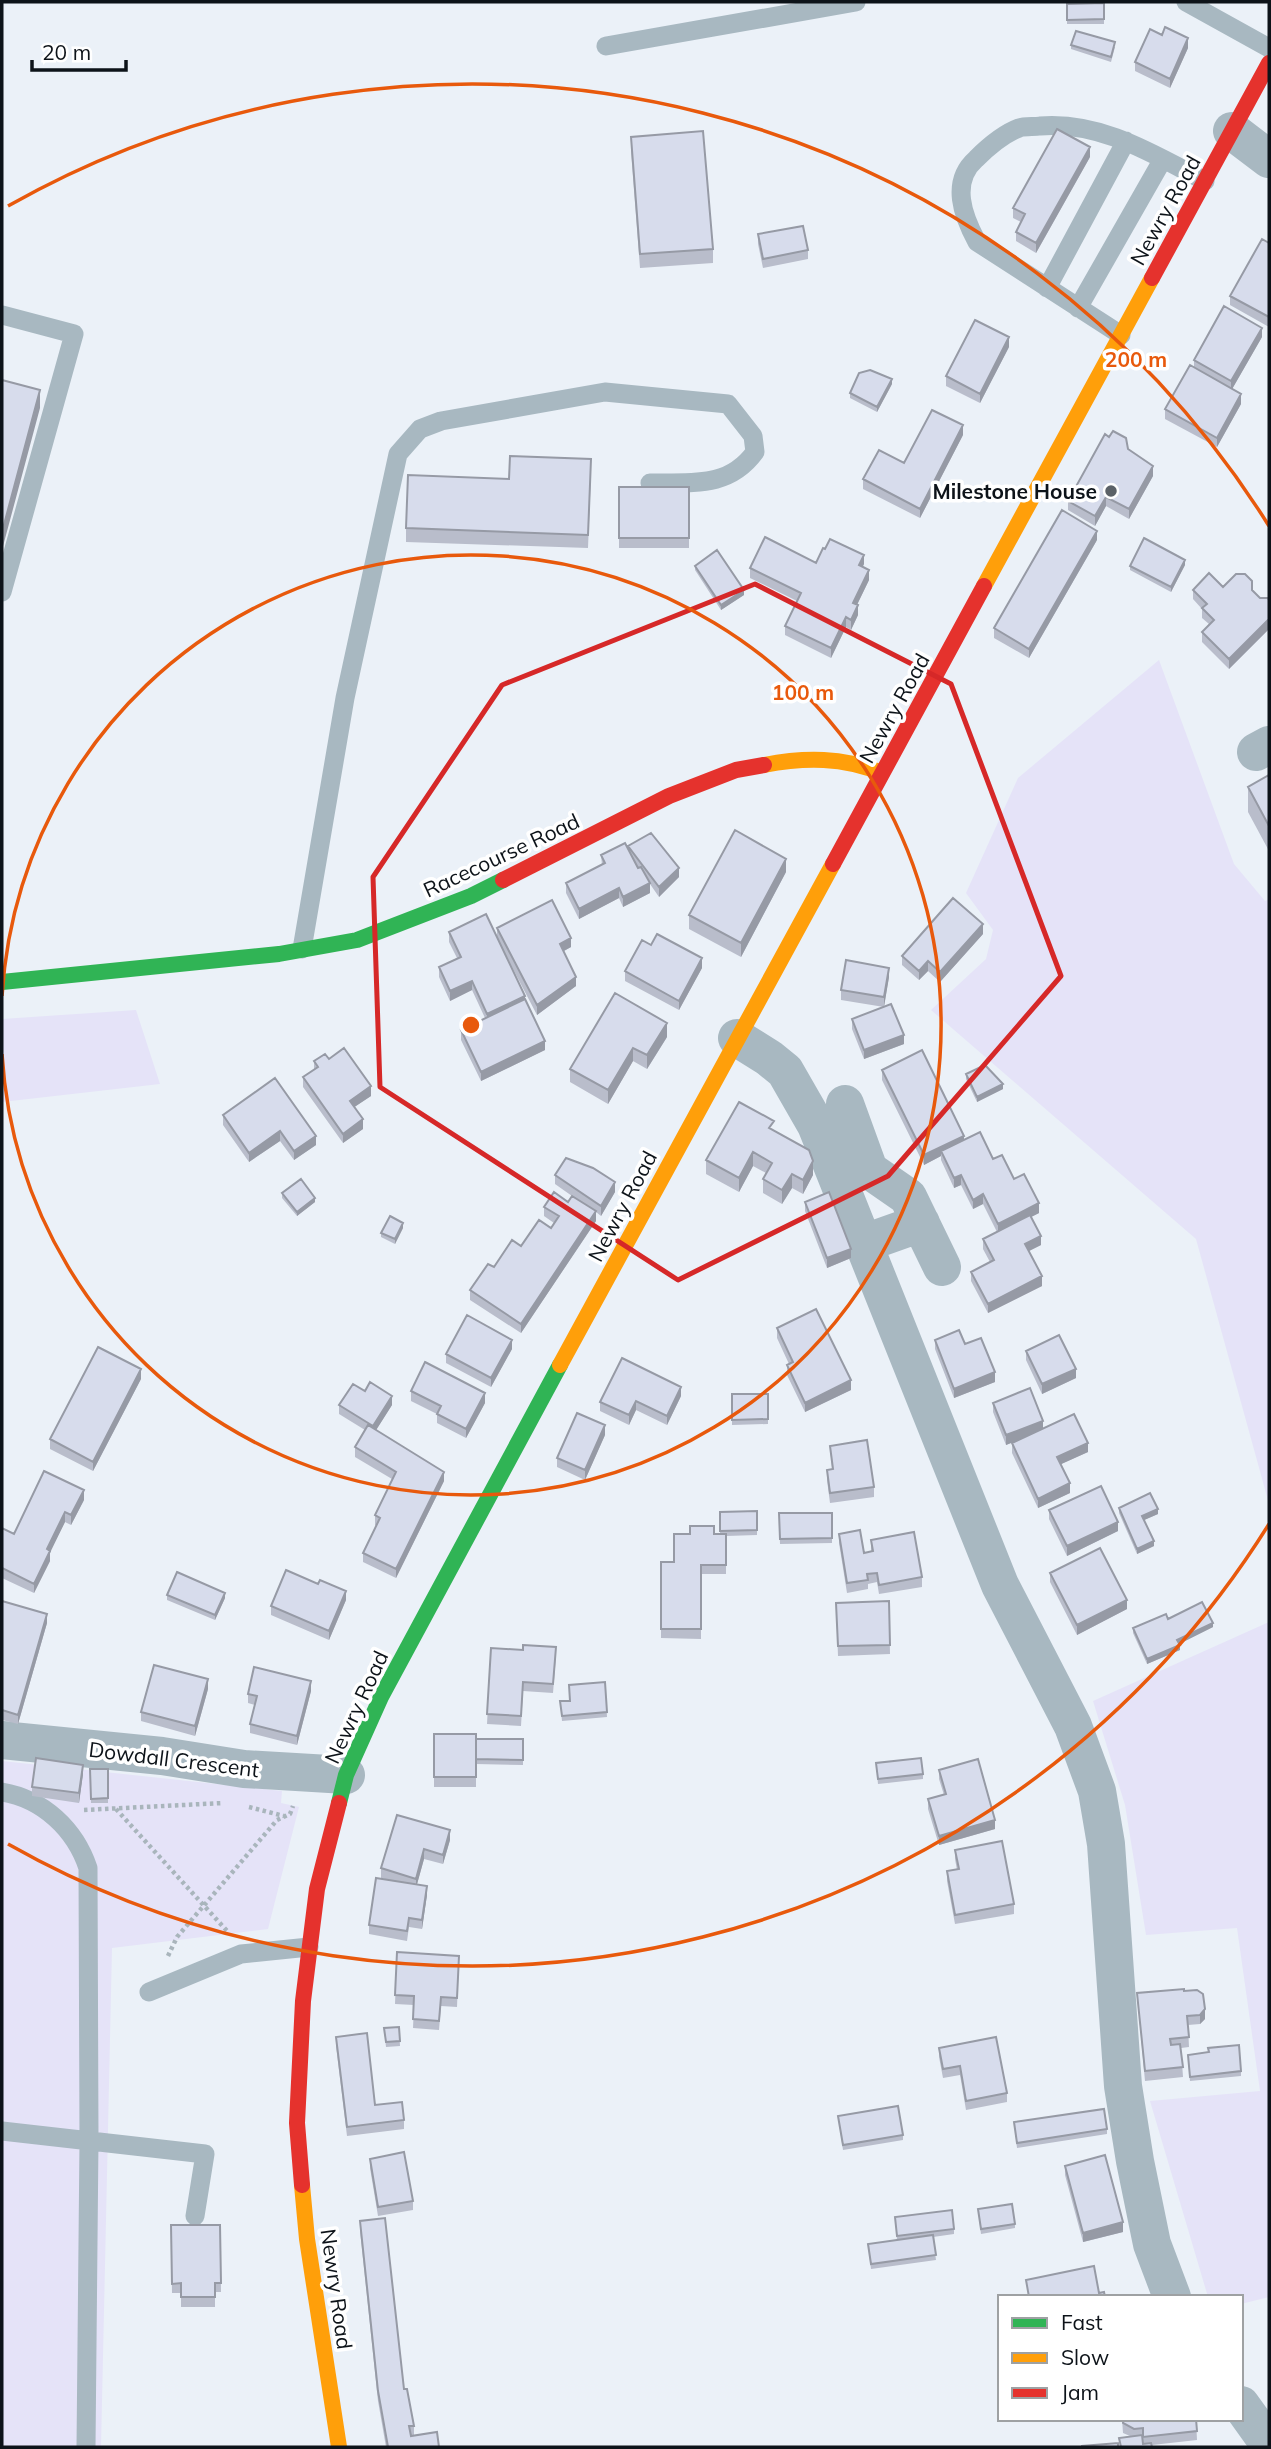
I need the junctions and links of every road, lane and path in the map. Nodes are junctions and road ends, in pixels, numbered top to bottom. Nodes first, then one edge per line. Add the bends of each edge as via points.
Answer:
1 (856, 2) edge
2 (1186, 2) edge
3 (606, 46) dead end
4 (1269, 48) edge
5 (1269, 63) edge
6 (1232, 131) junction
7 (1126, 141) junction
8 (1163, 159) junction
9 (1269, 159) edge
10 (1205, 181) junction
11 (1047, 288) junction
12 (1078, 308) junction
13 (2, 315) edge
14 (1121, 335) junction
15 (650, 483) dead end
16 (2, 592) edge
17 (882, 773) junction
18 (302, 949) junction
19 (2, 982) edge
20 (737, 1038) junction
21 (845, 1104) dead end
22 (921, 1223) junction
23 (862, 1244) junction
24 (942, 1267) dead end
25 (2, 1740) edge
26 (304, 1772) junction
27 (346, 1774) junction
28 (2, 1792) edge
29 (235, 1804) dead end
30 (244, 1805) dead end
31 (115, 1809) junction
32 (50, 1812) junction
33 (285, 1816) junction
34 (204, 1906) junction
35 (309, 1947) junction
36 (241, 1954) junction
37 (158, 1989) joint
38 (2, 2131) edge
39 (89, 2140) junction
40 (195, 2216) dead end
41 (1171, 2295) edge
42 (1243, 2409) edge
43 (1269, 2444) edge
44 (86, 2447) edge
45 (339, 2447) edge

1 - 3 lane
2 - 4 lane
5 - 6 main road, Newry Road
6 - 9 street
6 - 10 main road, Newry Road
7 - 8 lane
7 - 11 lane
7 - 11 lane via 1082,127 1020,128 971,163 962,183 961,201 977,242
8 - 10 lane
8 - 12 lane
10 - 14 main road, Newry Road
11 - 12 lane
12 - 14 lane
13 - 16 lane via 74,334
14 - 17 main road, Newry Road
15 - 18 lane via 721,479 750,460 755,452 753,436 728,404 605,392 442,421 420,429 398,454 345,698
17 - 18 main road, Racecourse Road via 858,763 831,760 791,760 736,770 669,796 471,896 357,940
17 - 20 main road, Newry Road
18 - 19 main road, Racecourse Road
20 - 23 street via 785,1071 816,1125
20 - 27 main road, Newry Road via 381,1697
21 - 22 street via 869,1170 908,1197
22 - 23 street
22 - 24 street
23 - 41 street via 1000,1585 1073,1726 1097,1791 1123,2085 1152,2244
25 - 26 street, Dowdall Crescent
26 - 27 street, Dowdall Crescent
26 - 33 path via 290,1814
27 - 35 main road, Newry Road via 317,1889
28 - 32 lane
29 - 31 path
30 - 33 path
31 - 32 path
31 - 34 path
32 - 39 lane via 81,1848 88,1868
33 - 34 path
34 - 36 path
34 - 37 path via 177,1937
35 - 36 lane
35 - 45 main road, Newry Road via 298,2123 307,2239
36 - 37 lane
38 - 39 lane
39 - 40 lane via 205,2154
39 - 44 lane
42 - 43 street

